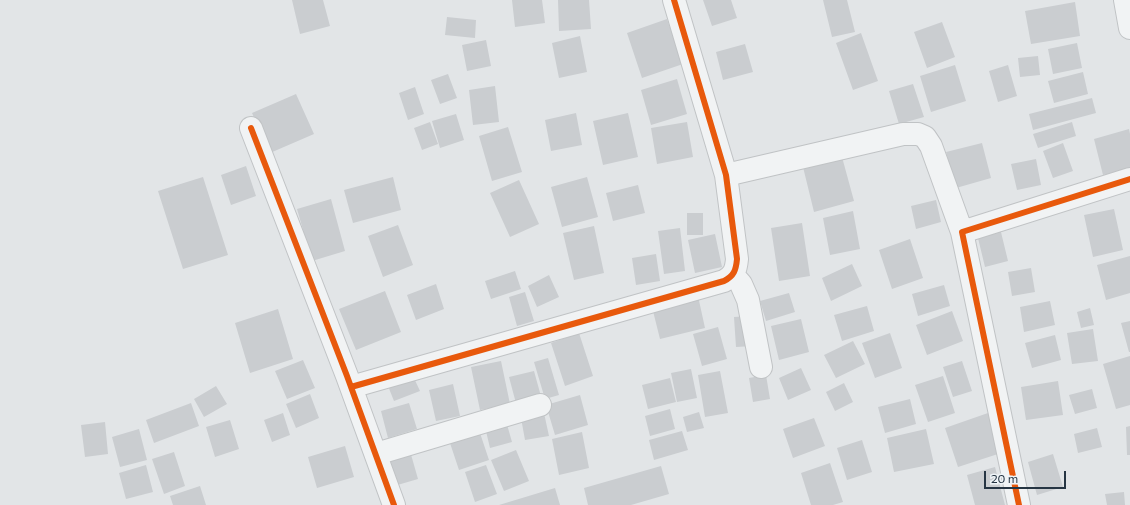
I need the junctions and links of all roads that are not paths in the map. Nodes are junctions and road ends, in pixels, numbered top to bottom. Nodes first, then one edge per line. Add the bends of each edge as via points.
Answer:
1 (674, 0) edge
2 (1125, 0) edge
3 (1130, 28) edge
4 (251, 128) dead end
5 (726, 175) junction
6 (1130, 179) edge
7 (962, 232) junction
8 (733, 275) junction
9 (761, 367) dead end
10 (351, 387) junction
11 (540, 405) dead end
12 (376, 454) junction
13 (394, 505) edge
14 (1018, 505) edge

1 - 5 street
2 - 3 street
4 - 10 street
5 - 7 street via 903,134 918,134 925,137 931,146
5 - 8 street via 737,259
6 - 7 street
7 - 14 street
8 - 9 street via 741,284 748,300
8 - 10 street via 724,281
10 - 12 street
11 - 12 street
12 - 13 street

